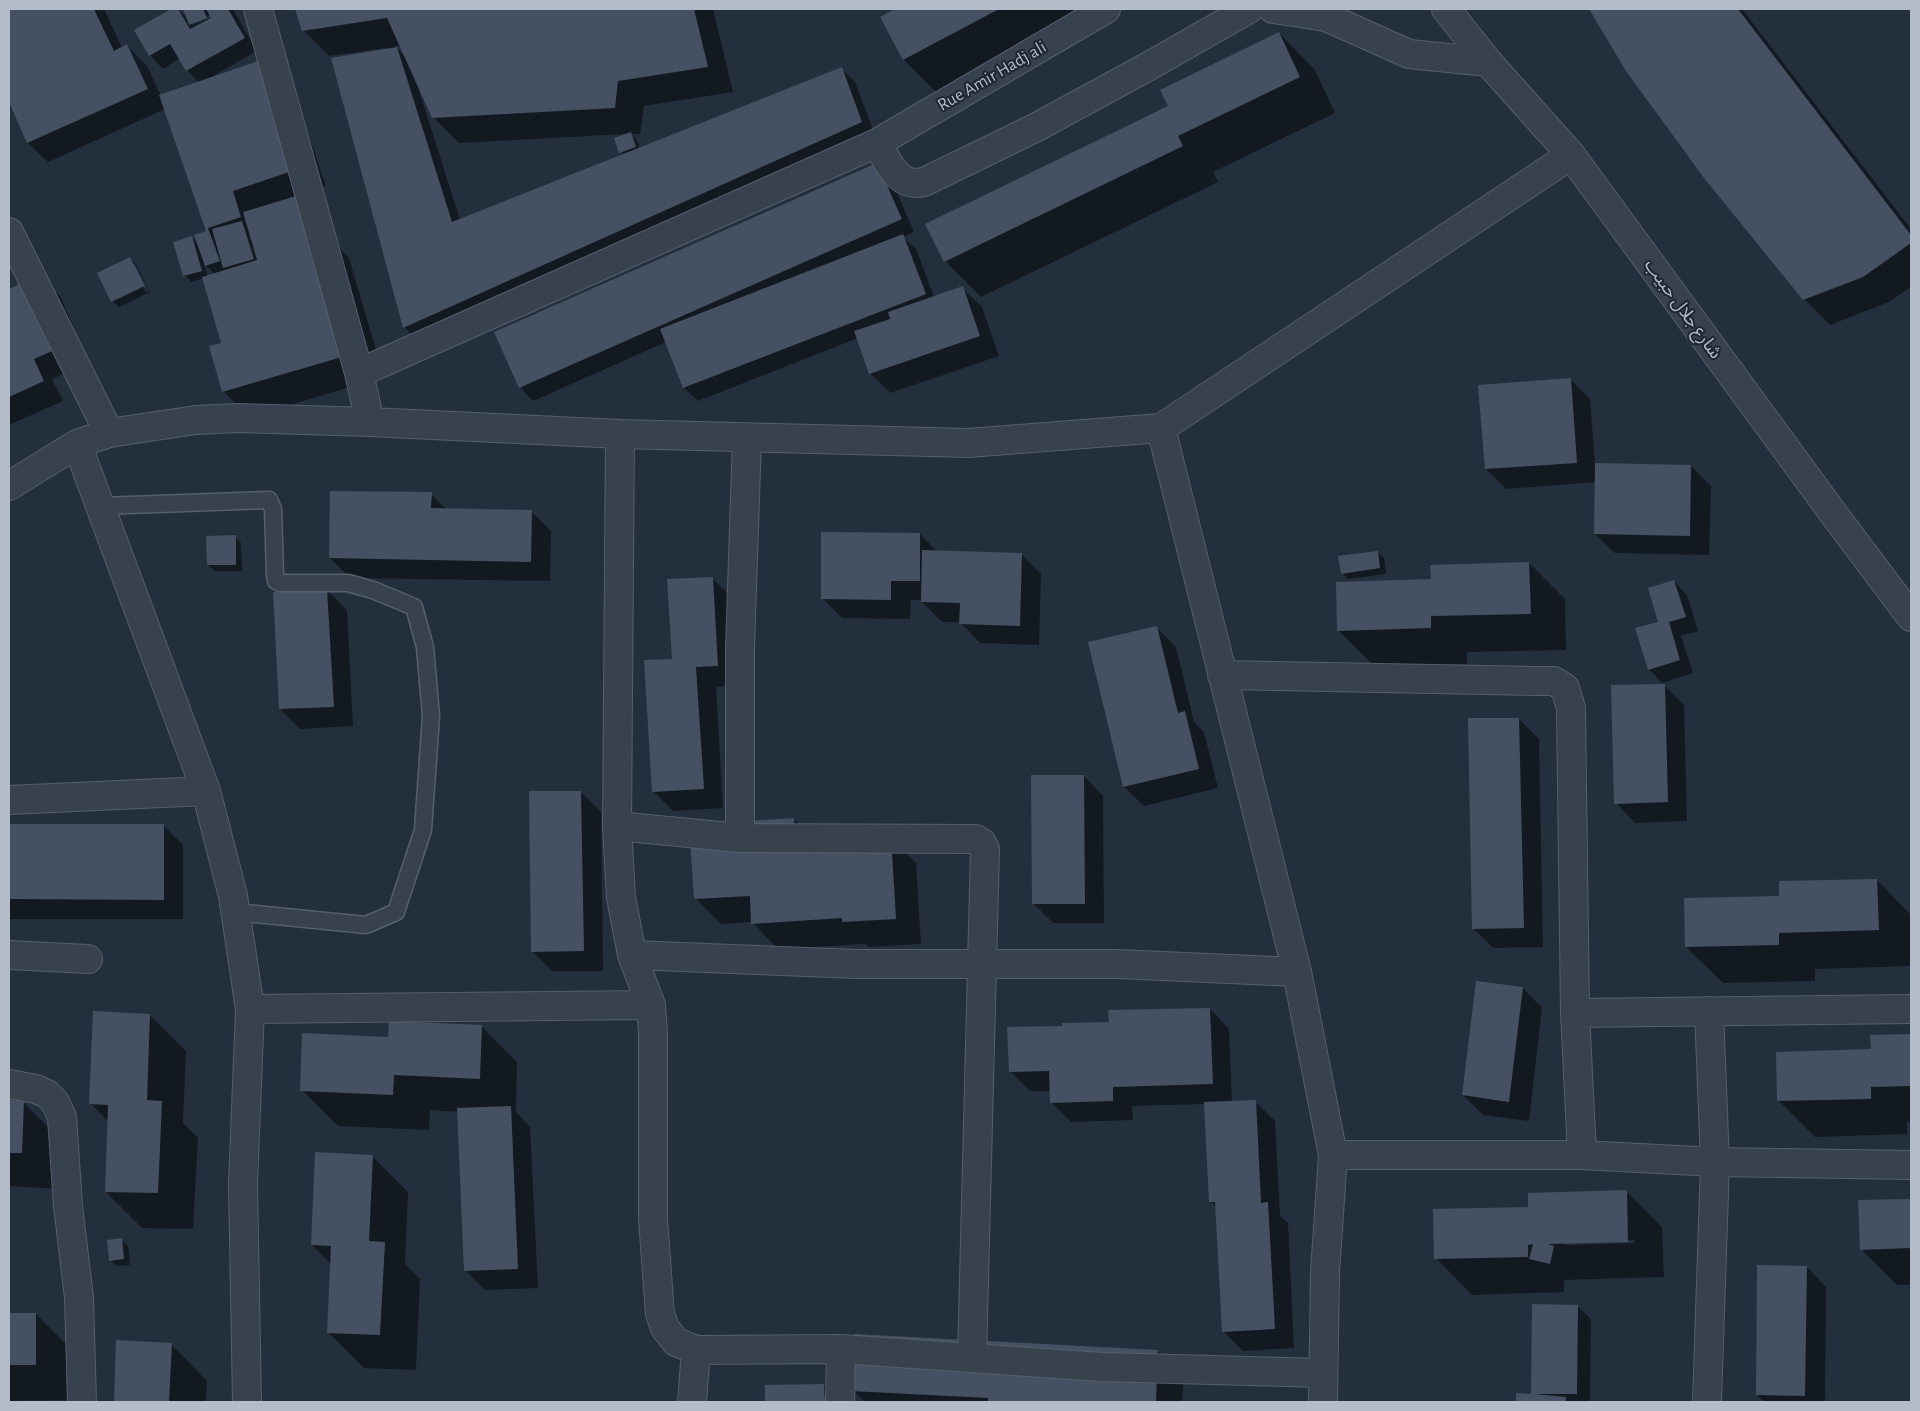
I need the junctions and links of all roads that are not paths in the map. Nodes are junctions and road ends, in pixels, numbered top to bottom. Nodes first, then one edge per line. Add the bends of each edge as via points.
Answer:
1 (258, 9) edge
2 (1106, 9) edge
3 (1249, 9) edge
4 (1274, 9) edge
5 (1446, 9) edge
6 (1322, 13) edge
7 (1488, 62) junction
8 (877, 143) junction
9 (1571, 155) junction
10 (9, 232) edge
11 (359, 373) junction
12 (370, 422) junction
13 (1162, 428) junction
14 (109, 433) junction
15 (620, 434) junction
16 (747, 438) junction
17 (77, 444) junction
18 (9, 486) edge
19 (101, 506) junction
20 (1911, 617) edge
21 (1222, 675) junction
22 (206, 791) junction
23 (9, 800) edge
24 (617, 826) junction
25 (740, 838) junction
26 (235, 912) junction
27 (9, 955) edge
28 (632, 955) junction
29 (88, 959) dead end
30 (983, 964) junction
31 (1297, 972) junction
32 (651, 1005) junction
33 (250, 1009) junction
34 (1911, 1009) edge
35 (1709, 1011) junction
36 (1575, 1013) junction
37 (9, 1084) edge
38 (1333, 1155) junction
39 (1582, 1156) junction
40 (1715, 1162) junction
41 (1911, 1165) edge
42 (696, 1350) junction
43 (841, 1350) junction
44 (972, 1358) junction
45 (1323, 1373) junction
46 (82, 1402) edge
47 (247, 1402) edge
48 (692, 1402) edge
49 (840, 1402) edge
50 (1323, 1402) edge
51 (1706, 1402) edge

1 - 11 street
2 - 8 street, Rue Amir Hadj ali
3 - 8 street via 1035,128 924,182 906,182 896,175
4 - 6 street
5 - 7 street, شارع جلال حبيب
6 - 7 street via 1409,54
7 - 9 street, شارع جلال حبيب
8 - 11 street, Rue Amir Hadj ali
9 - 13 street
9 - 20 street, شارع جلال حبيب
10 - 14 street
11 - 12 street
12 - 14 street via 213,419
12 - 15 street
13 - 16 street via 968,443
13 - 21 street
14 - 17 street
15 - 16 street
15 - 24 street
16 - 25 street via 740,648
17 - 18 street
17 - 19 street
19 - 22 street
19 - 26 lane via 269,500 273,509 275,576 280,584 348,583 414,607 425,647 431,716 423,830 396,912 366,925
21 - 31 street
21 - 36 street via 1545,681 1566,688 1571,708
22 - 23 street
22 - 26 street
24 - 25 street
24 - 28 street via 621,897
25 - 30 street via 976,839 985,849
26 - 33 street
27 - 29 street
28 - 30 street via 856,964
28 - 32 street
30 - 31 street via 1118,964
30 - 44 street
31 - 38 street
32 - 33 street
32 - 42 street via 655,1073 653,1219 660,1314 676,1342
33 - 47 street via 243,1184
34 - 35 street
35 - 36 street
35 - 40 street
36 - 39 street
37 - 46 street via 47,1094 55,1102 62,1118 79,1298
38 - 39 street
38 - 45 street via 1325,1272
39 - 40 street
40 - 41 street
40 - 51 street
42 - 43 street
42 - 48 street
43 - 44 street
43 - 49 street
44 - 45 street via 1101,1367
45 - 50 street

